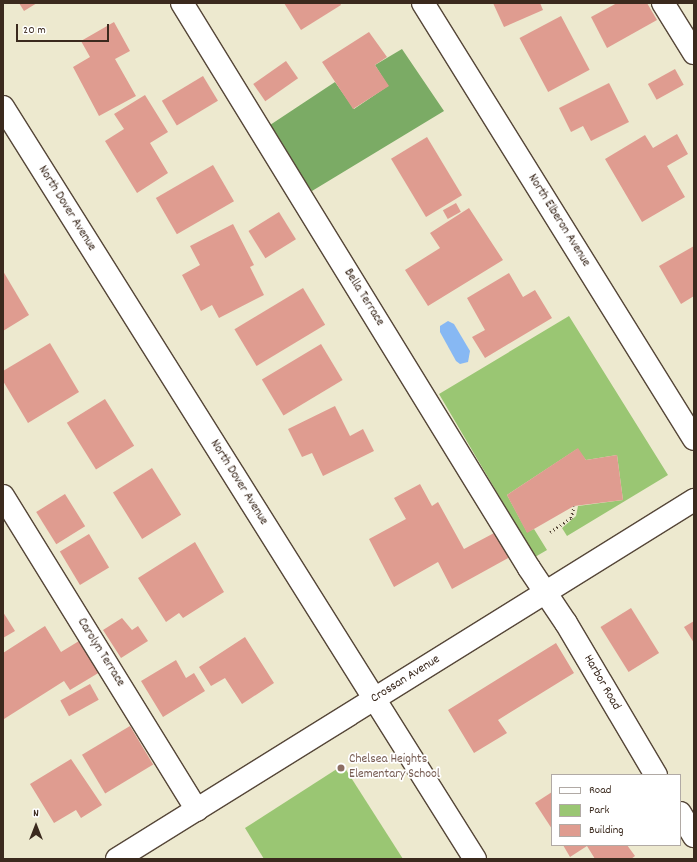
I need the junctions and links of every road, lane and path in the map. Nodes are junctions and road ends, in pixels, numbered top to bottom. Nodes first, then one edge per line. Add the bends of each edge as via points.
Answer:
1 (182, 3) edge
2 (423, 3) edge
3 (663, 3) edge
4 (694, 53) edge
5 (3, 107) edge
6 (694, 439) edge
7 (3, 496) edge
8 (694, 500) edge
9 (574, 506) dead end
10 (550, 532) dead end
11 (546, 591) junction
12 (375, 699) junction
13 (655, 774) edge
14 (197, 810) junction
15 (681, 816) edge
16 (694, 836) edge
17 (117, 859) edge
18 (475, 859) edge

1 - 11 street, Bella Terrace
2 - 6 street, North Elberon Avenue
3 - 4 street
5 - 12 street, North Dover Avenue
7 - 14 street, Carolyn Terrace
8 - 11 street, Crossan Avenue
9 - 10 path via 571,518
11 - 12 street, Crossan Avenue
11 - 13 street, Harbor Road
12 - 14 street, Crossan Avenue
12 - 18 street, North Dover Avenue
14 - 17 street, Crossan Avenue
15 - 16 street

